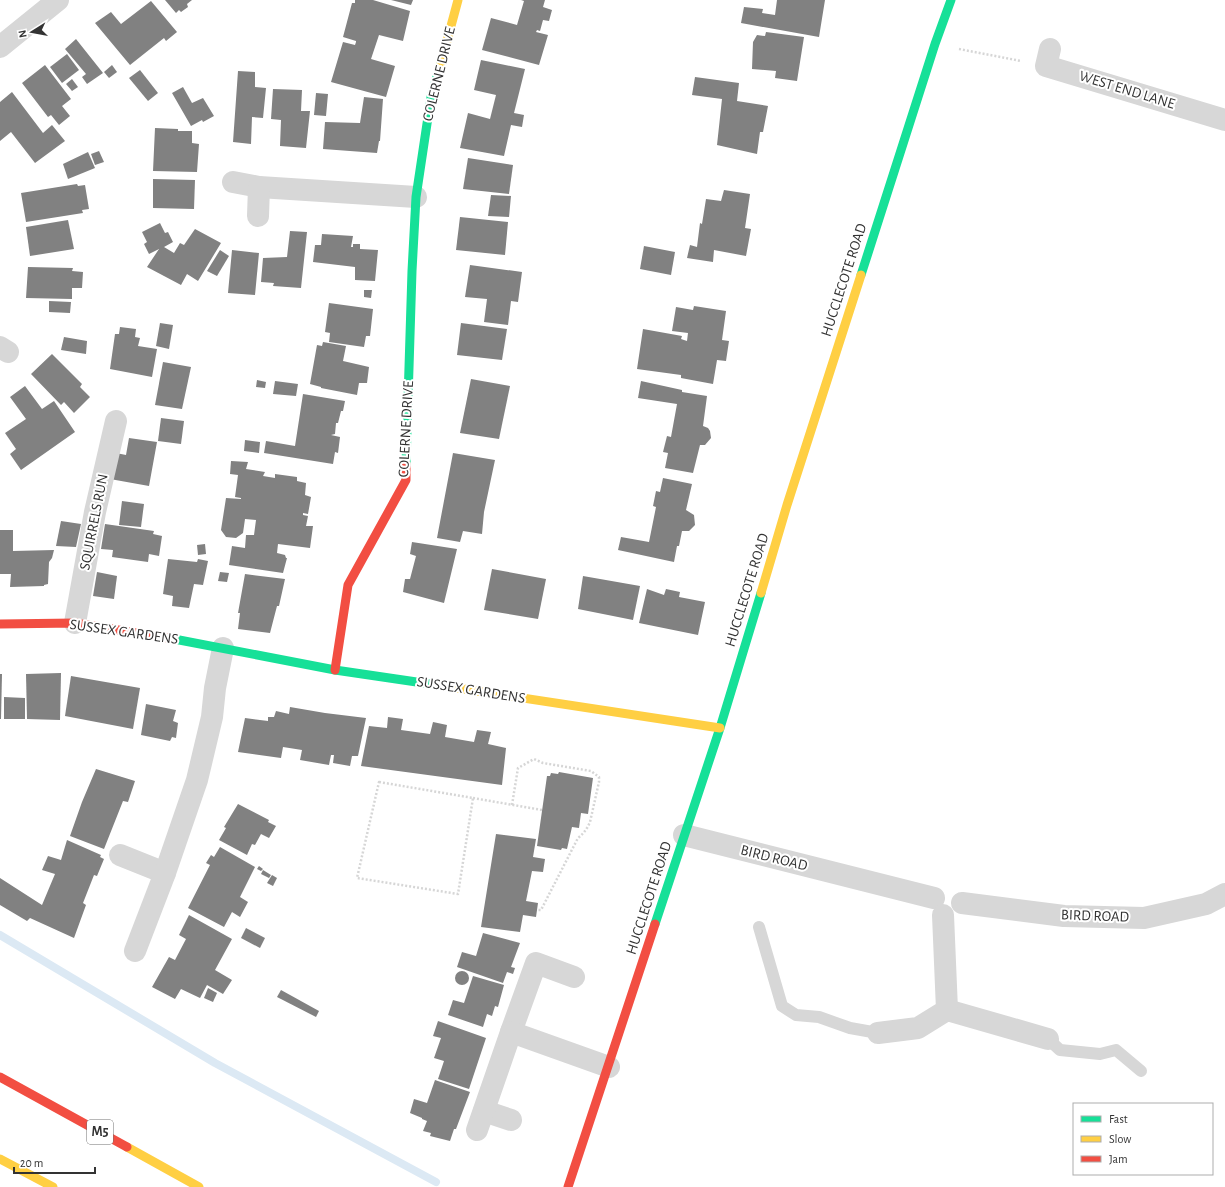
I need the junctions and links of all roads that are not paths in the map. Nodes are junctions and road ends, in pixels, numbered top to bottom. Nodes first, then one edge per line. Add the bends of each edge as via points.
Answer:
1 (58, 0) edge
2 (458, 0) edge
3 (951, 0) edge
4 (0, 47) edge
5 (1048, 57) road end
6 (1225, 120) edge
7 (233, 182) dead end
8 (259, 187) junction
9 (416, 197) junction
10 (258, 216) dead end
11 (116, 421) dead end
12 (75, 623) junction
13 (0, 624) edge
14 (223, 648) junction
15 (336, 670) junction
16 (720, 728) junction
17 (684, 835) junction
18 (120, 855) dead end
19 (165, 873) junction
20 (1225, 894) edge
21 (938, 906) junction
22 (759, 926) dead end
23 (135, 951) dead end
24 (574, 976) dead end
25 (947, 1010) junction
26 (511, 1032) junction
27 (878, 1033) joint
28 (1048, 1038) joint
29 (609, 1067) junction
30 (1141, 1071) dead end
31 (0, 1077) edge
32 (511, 1120) dead end
33 (0, 1159) edge
34 (53, 1187) edge
35 (199, 1187) edge
36 (568, 1187) edge

1 - 4 street
2 - 9 main road, COLERNE DRIVE via 431,97
3 - 16 main road, HUCCLECOTE ROAD via 787,505
5 - 6 street, WEST END LANE
7 - 8 street
8 - 9 street
8 - 10 street
9 - 15 main road, COLERNE DRIVE via 406,480 348,585
11 - 12 street, SQUIRRELS RUN via 95,512
12 - 13 main road, SUSSEX GARDENS
12 - 14 main road, SUSSEX GARDENS
14 - 15 main road, SUSSEX GARDENS
14 - 19 street via 212,717 198,780
15 - 16 main road, SUSSEX GARDENS
16 - 17 main road, HUCCLECOTE ROAD
17 - 21 street, BIRD ROAD
17 - 29 main road, HUCCLECOTE ROAD
18 - 19 street
19 - 23 street
20 - 21 street, BIRD ROAD via 1206,904 1144,918 1064,916 962,902 956,890 948,888 939,890
21 - 25 street
22 - 27 lane via 782,1006 796,1015 818,1017 850,1028
24 - 26 street via 536,963
25 - 27 street via 918,1028
25 - 28 street
26 - 29 street
26 - 32 street via 481,1120
28 - 30 lane via 1060,1050 1100,1054 1116,1050
29 - 36 main road, HUCCLECOTE ROAD
31 - 35 main road, M5
33 - 34 main road

